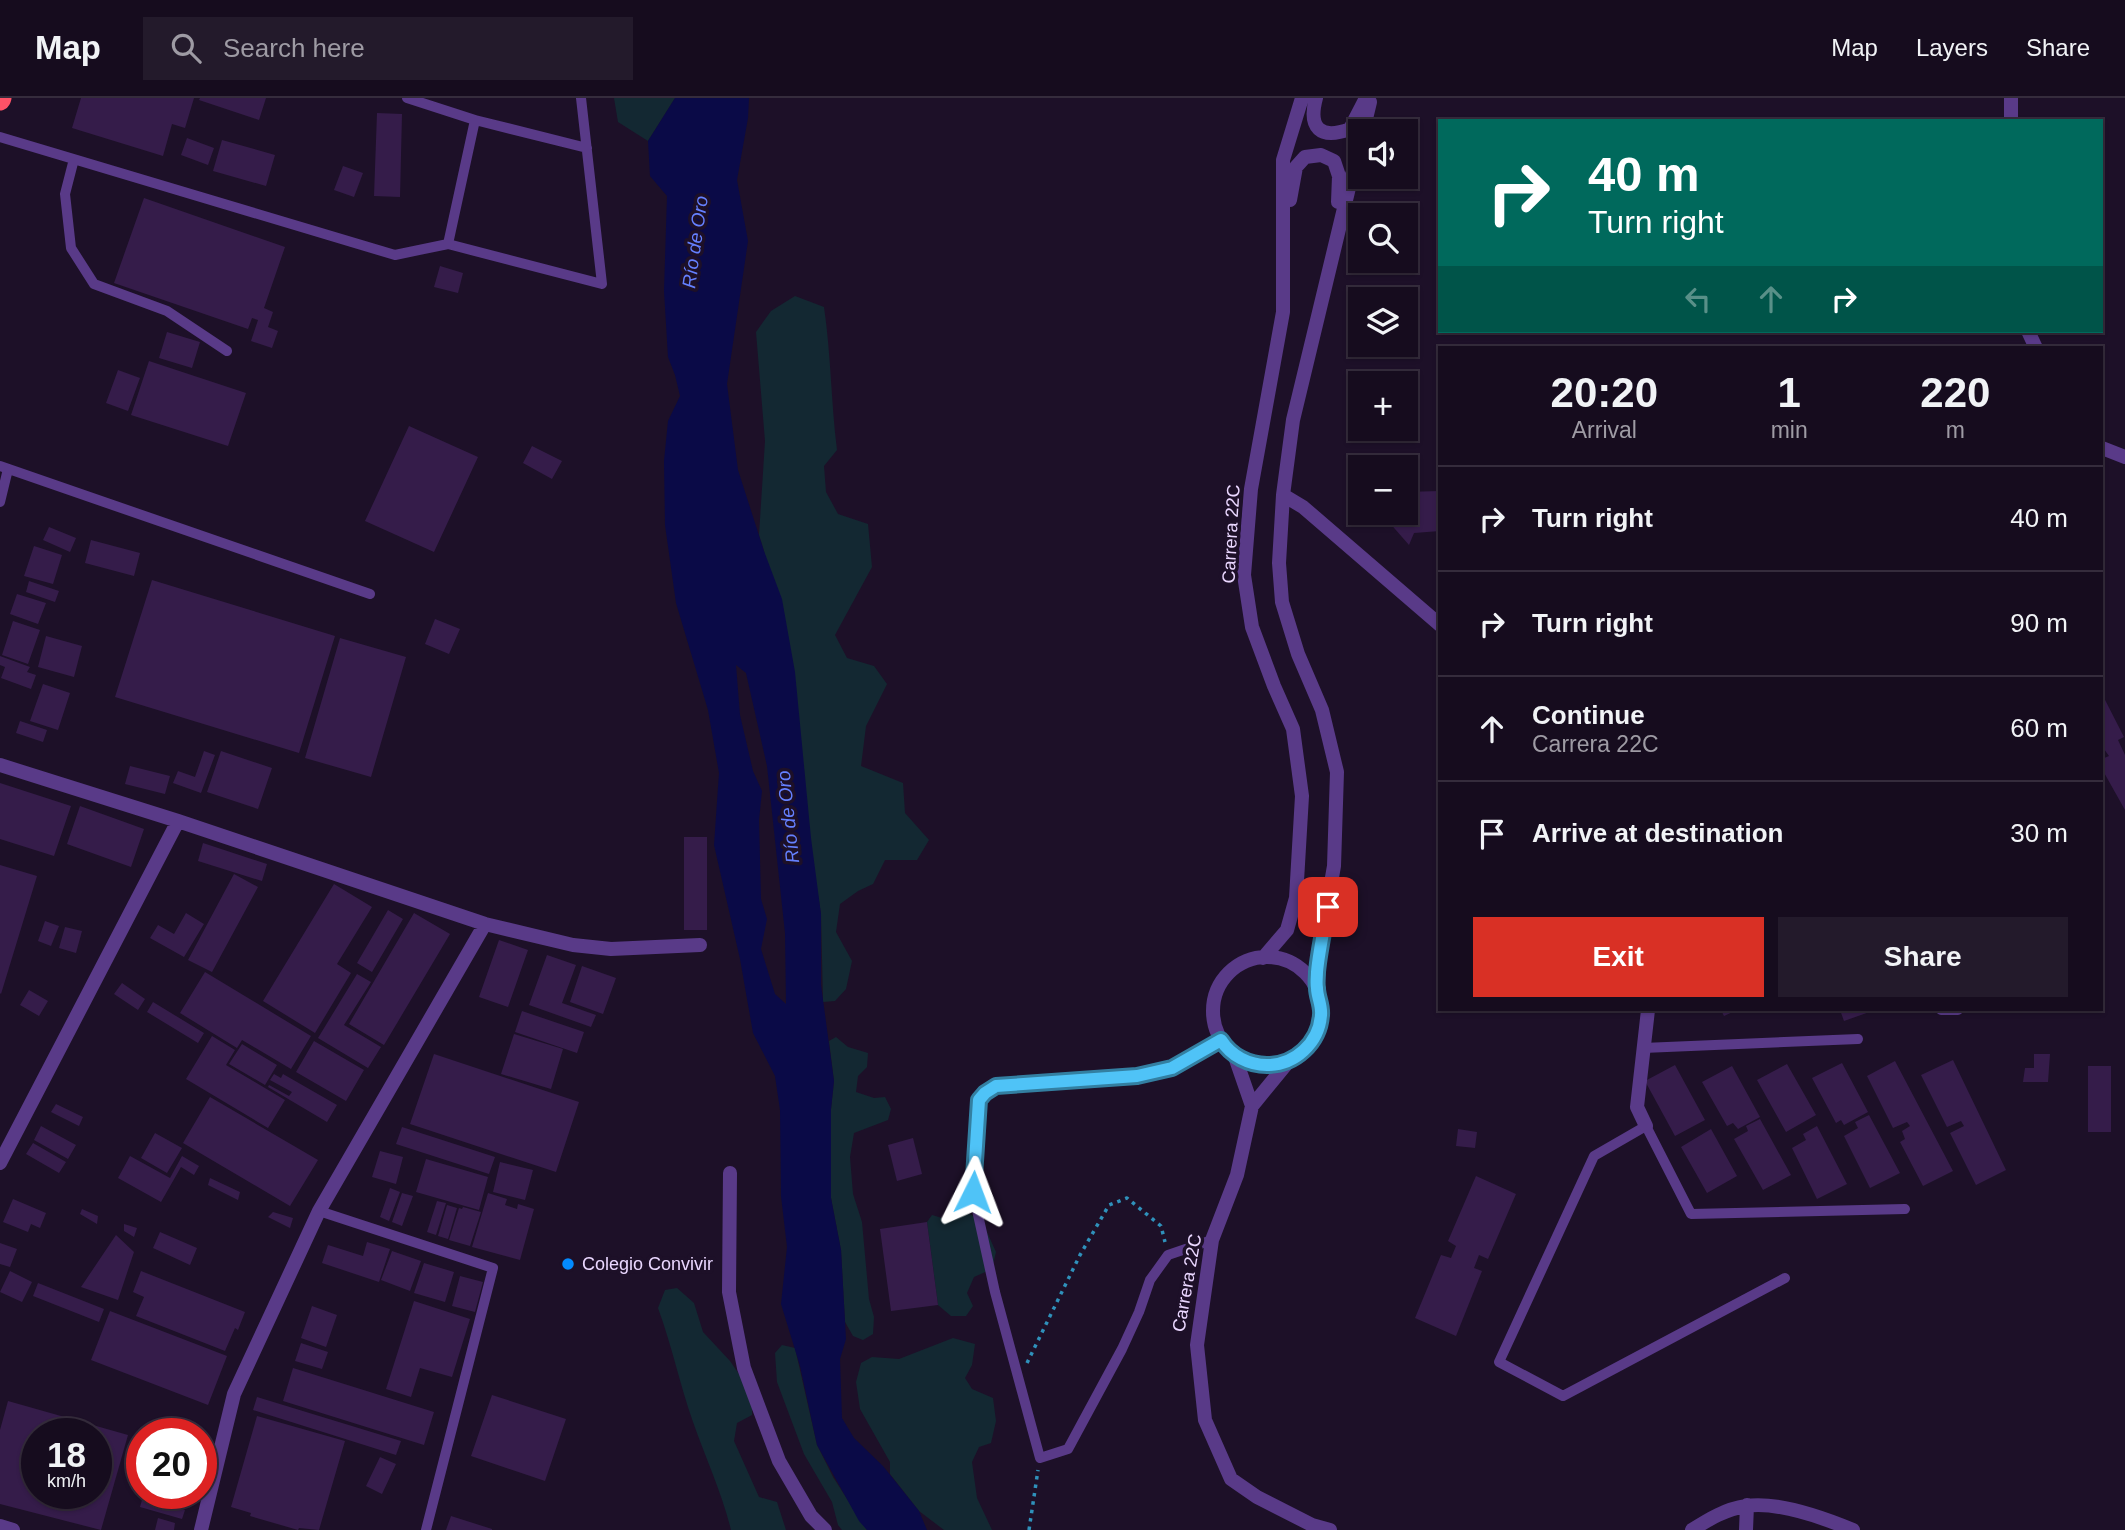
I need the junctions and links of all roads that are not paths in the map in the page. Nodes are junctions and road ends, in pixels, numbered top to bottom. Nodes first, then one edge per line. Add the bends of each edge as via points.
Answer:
1 (407, 98) edge
2 (581, 98) edge
3 (1302, 98) edge
4 (1316, 98) edge
5 (1366, 98) edge
6 (1371, 98) edge
7 (2011, 98) edge
8 (1366, 119) edge
9 (2011, 119) edge
10 (475, 120) junction
11 (0, 137) edge
12 (587, 148) junction
13 (74, 159) junction
14 (1348, 188) edge
15 (1284, 232) junction
16 (1336, 235) junction
17 (448, 244) junction
18 (227, 351) dead end
19 (2103, 448) edge
20 (2125, 457) edge
21 (4, 468) edge
22 (1283, 495) junction
23 (0, 502) edge
24 (370, 594) dead end
25 (1438, 623) edge
26 (0, 765) edge
27 (178, 821) junction
28 (485, 924) junction
29 (700, 945) dead end
30 (1263, 958) junction
31 (1317, 989) junction
32 (1648, 1011) edge
33 (1858, 1039) dead end
34 (1221, 1040) junction
35 (1643, 1048) junction
36 (1234, 1054) junction
37 (1288, 1062) junction
38 (1252, 1106) junction
39 (1646, 1126) junction
40 (0, 1163) edge
41 (730, 1173) dead end
42 (1905, 1209) dead end
43 (319, 1211) junction
44 (1212, 1240) junction
45 (1785, 1278) dead end
46 (1748, 1505) junction
47 (0, 1526) edge
48 (13, 1530) edge
49 (201, 1530) edge
50 (426, 1530) edge
51 (825, 1530) edge
52 (1330, 1530) edge
53 (1692, 1530) edge
54 (1746, 1530) edge
55 (1853, 1530) edge

1 - 10 lane
2 - 12 lane
3 - 15 street, Carrera 22C via 1283,160
4 - 5 street via 1312,114 1316,126 1324,133 1336,134 1350,129
6 - 8 street
7 - 9 street
10 - 12 lane
10 - 17 lane
11 - 13 lane
12 - 17 lane via 602,284
13 - 17 lane via 395,255
13 - 18 lane via 65,194 71,248 94,284 167,312
14 - 16 street
15 - 16 street via 1296,167 1305,157 1321,155 1334,161 1339,176
15 - 30 street, Carrera 22C via 1283,312 1251,489 1244,575 1252,627 1293,729 1302,796 1296,898 1287,930
16 - 22 street via 1293,420
19 - 20 street
21 - 23 lane
21 - 24 lane
22 - 25 street via 1303,507
22 - 31 street via 1282,602 1322,710 1337,772 1334,866
26 - 27 street
27 - 28 street
27 - 40 street
28 - 29 street via 611,949
28 - 43 street
30 - 31 street via 1300,968
30 - 34 street via 1238,965 1220,984 1213,1009
31 - 37 street via 1319,1027 1306,1049
32 - 35 street
33 - 35 lane
34 - 36 street
34 - 44 lane via 1172,1068 1137,1076 996,1086 979,1100 973,1192 1040,1458 1068,1449 1122,1349 1150,1280 1168,1255
35 - 39 street via 1637,1107
36 - 37 street via 1258,1065
36 - 38 street
37 - 38 street, Carrera 22C
38 - 44 street, Carrera 22C via 1237,1175
39 - 42 lane via 1691,1214
39 - 45 lane via 1594,1156 1499,1363 1563,1396
41 - 51 street via 729,1292 744,1368 779,1461 811,1516
43 - 49 street via 234,1394
43 - 50 lane via 493,1268
44 - 52 street, Carrera 22C via 1197,1345 1205,1420 1231,1479 1257,1497
46 - 53 street via 1715,1515
46 - 54 street
46 - 55 street via 1806,1514
47 - 48 street

